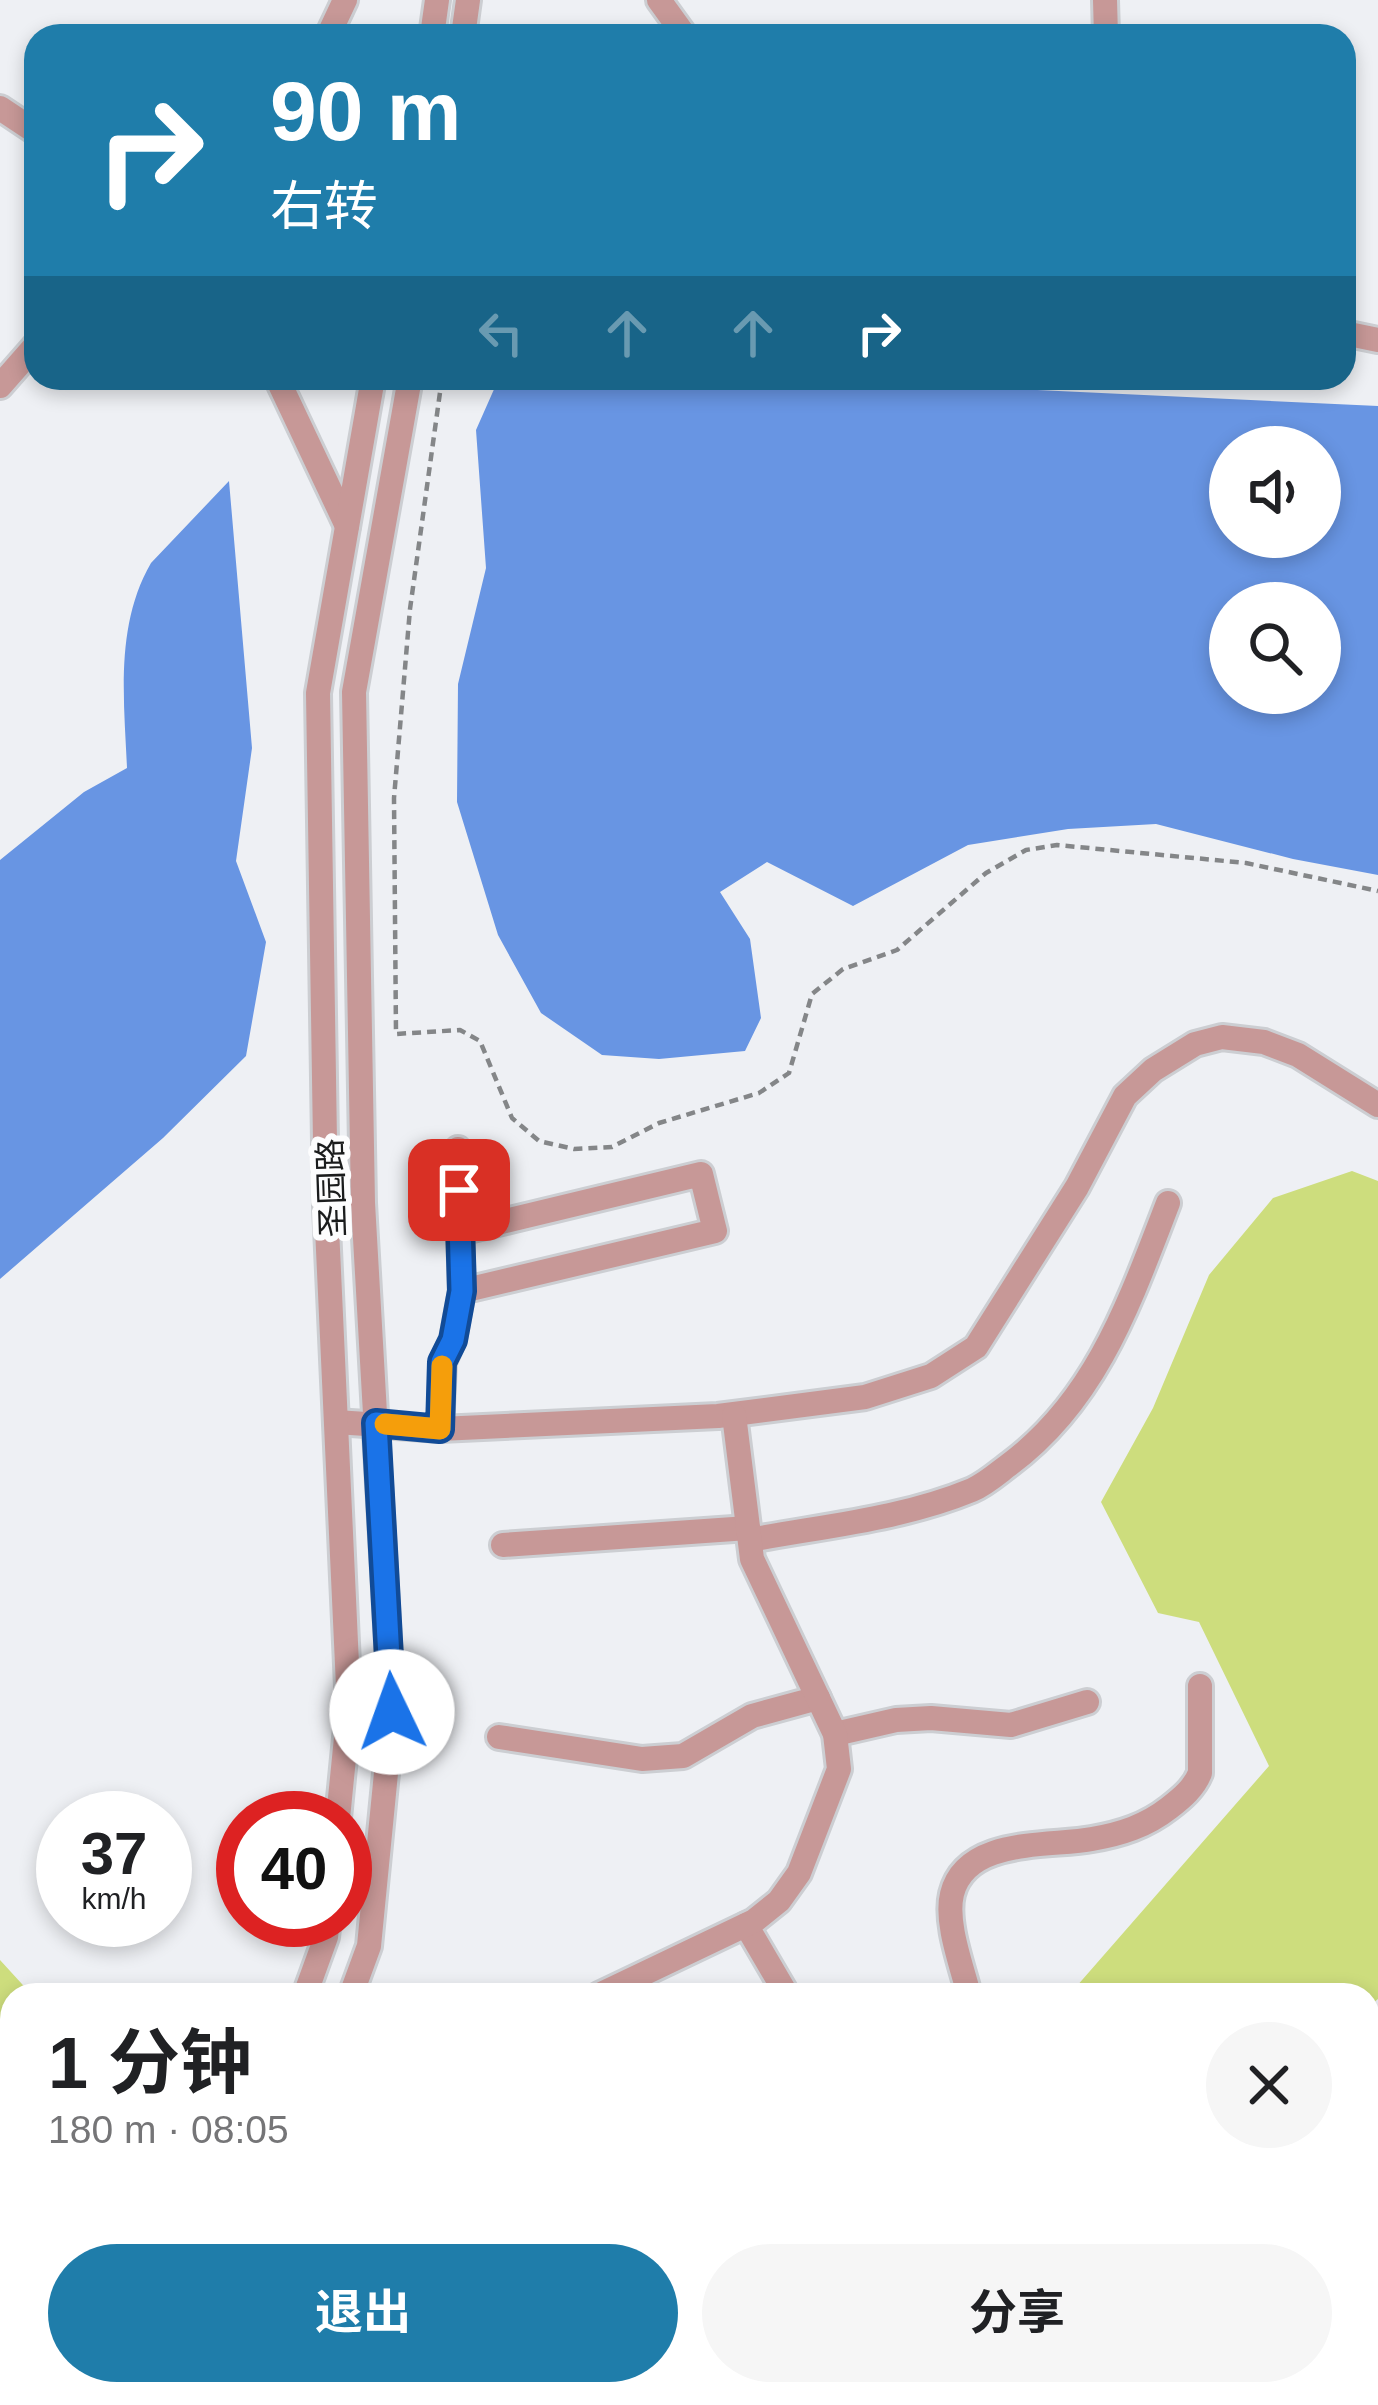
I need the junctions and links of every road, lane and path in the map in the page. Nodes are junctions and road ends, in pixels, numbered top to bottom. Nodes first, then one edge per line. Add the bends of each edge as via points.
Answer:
1 (24, 359) edge
2 (0, 386) edge
3 (283, 390) edge
4 (371, 390) edge
5 (408, 390) edge
6 (440, 390) edge
7 (347, 526) junction
8 (1378, 891) edge
9 (1378, 1105) edge
10 (458, 1150) dead end
11 (1168, 1203) dead end
12 (460, 1232) junction
13 (462, 1291) junction
14 (734, 1415) junction
15 (336, 1422) junction
16 (376, 1423) junction
17 (440, 1429) junction
18 (749, 1534) junction
19 (503, 1545) dead end
20 (1200, 1686) dead end
21 (818, 1698) junction
22 (1087, 1702) dead end
23 (836, 1734) junction
24 (499, 1737) dead end
25 (341, 1791) edge
26 (746, 1925) junction
27 (322, 1947) edge
28 (309, 1983) edge
29 (355, 1983) edge
30 (624, 1983) edge
31 (780, 1983) edge
32 (966, 1983) edge

1 - 2 street
3 - 7 street
4 - 7 street, 圣园路
5 - 16 street, 圣园路 via 354,692 363,1203
6 - 8 path via 394,798 397,1034 460,1030 480,1041 512,1118 539,1141 612,1147 658,1123 759,1093 789,1073 812,994 843,969 896,950 986,873 1026,850 1057,845 1246,863
7 - 15 street, 圣园路 via 318,693
9 - 14 street via 1264,1042 1222,1037 1195,1044 1125,1096 976,1347 931,1376 865,1397
10 - 12 street
11 - 18 street via 1122,1323 1089,1382 1040,1442 977,1488 908,1511
12 - 13 street
12 - 13 street via 701,1174 715,1231
13 - 17 street via 442,1362
14 - 17 street
14 - 18 street
15 - 16 street
15 - 25 street, 圣园路 via 350,1708
16 - 17 street
16 - 29 street, 圣园路 via 392,1712 369,1946
18 - 19 street
18 - 21 street via 764,1588
20 - 32 street via 1200,1773 1175,1804 1116,1834 991,1853 952,1890
21 - 23 street
21 - 24 street via 752,1716 682,1756 642,1760
22 - 23 street via 1011,1725 913,1719
23 - 26 street via 839,1769 799,1873
26 - 30 street
26 - 31 street
27 - 28 street

